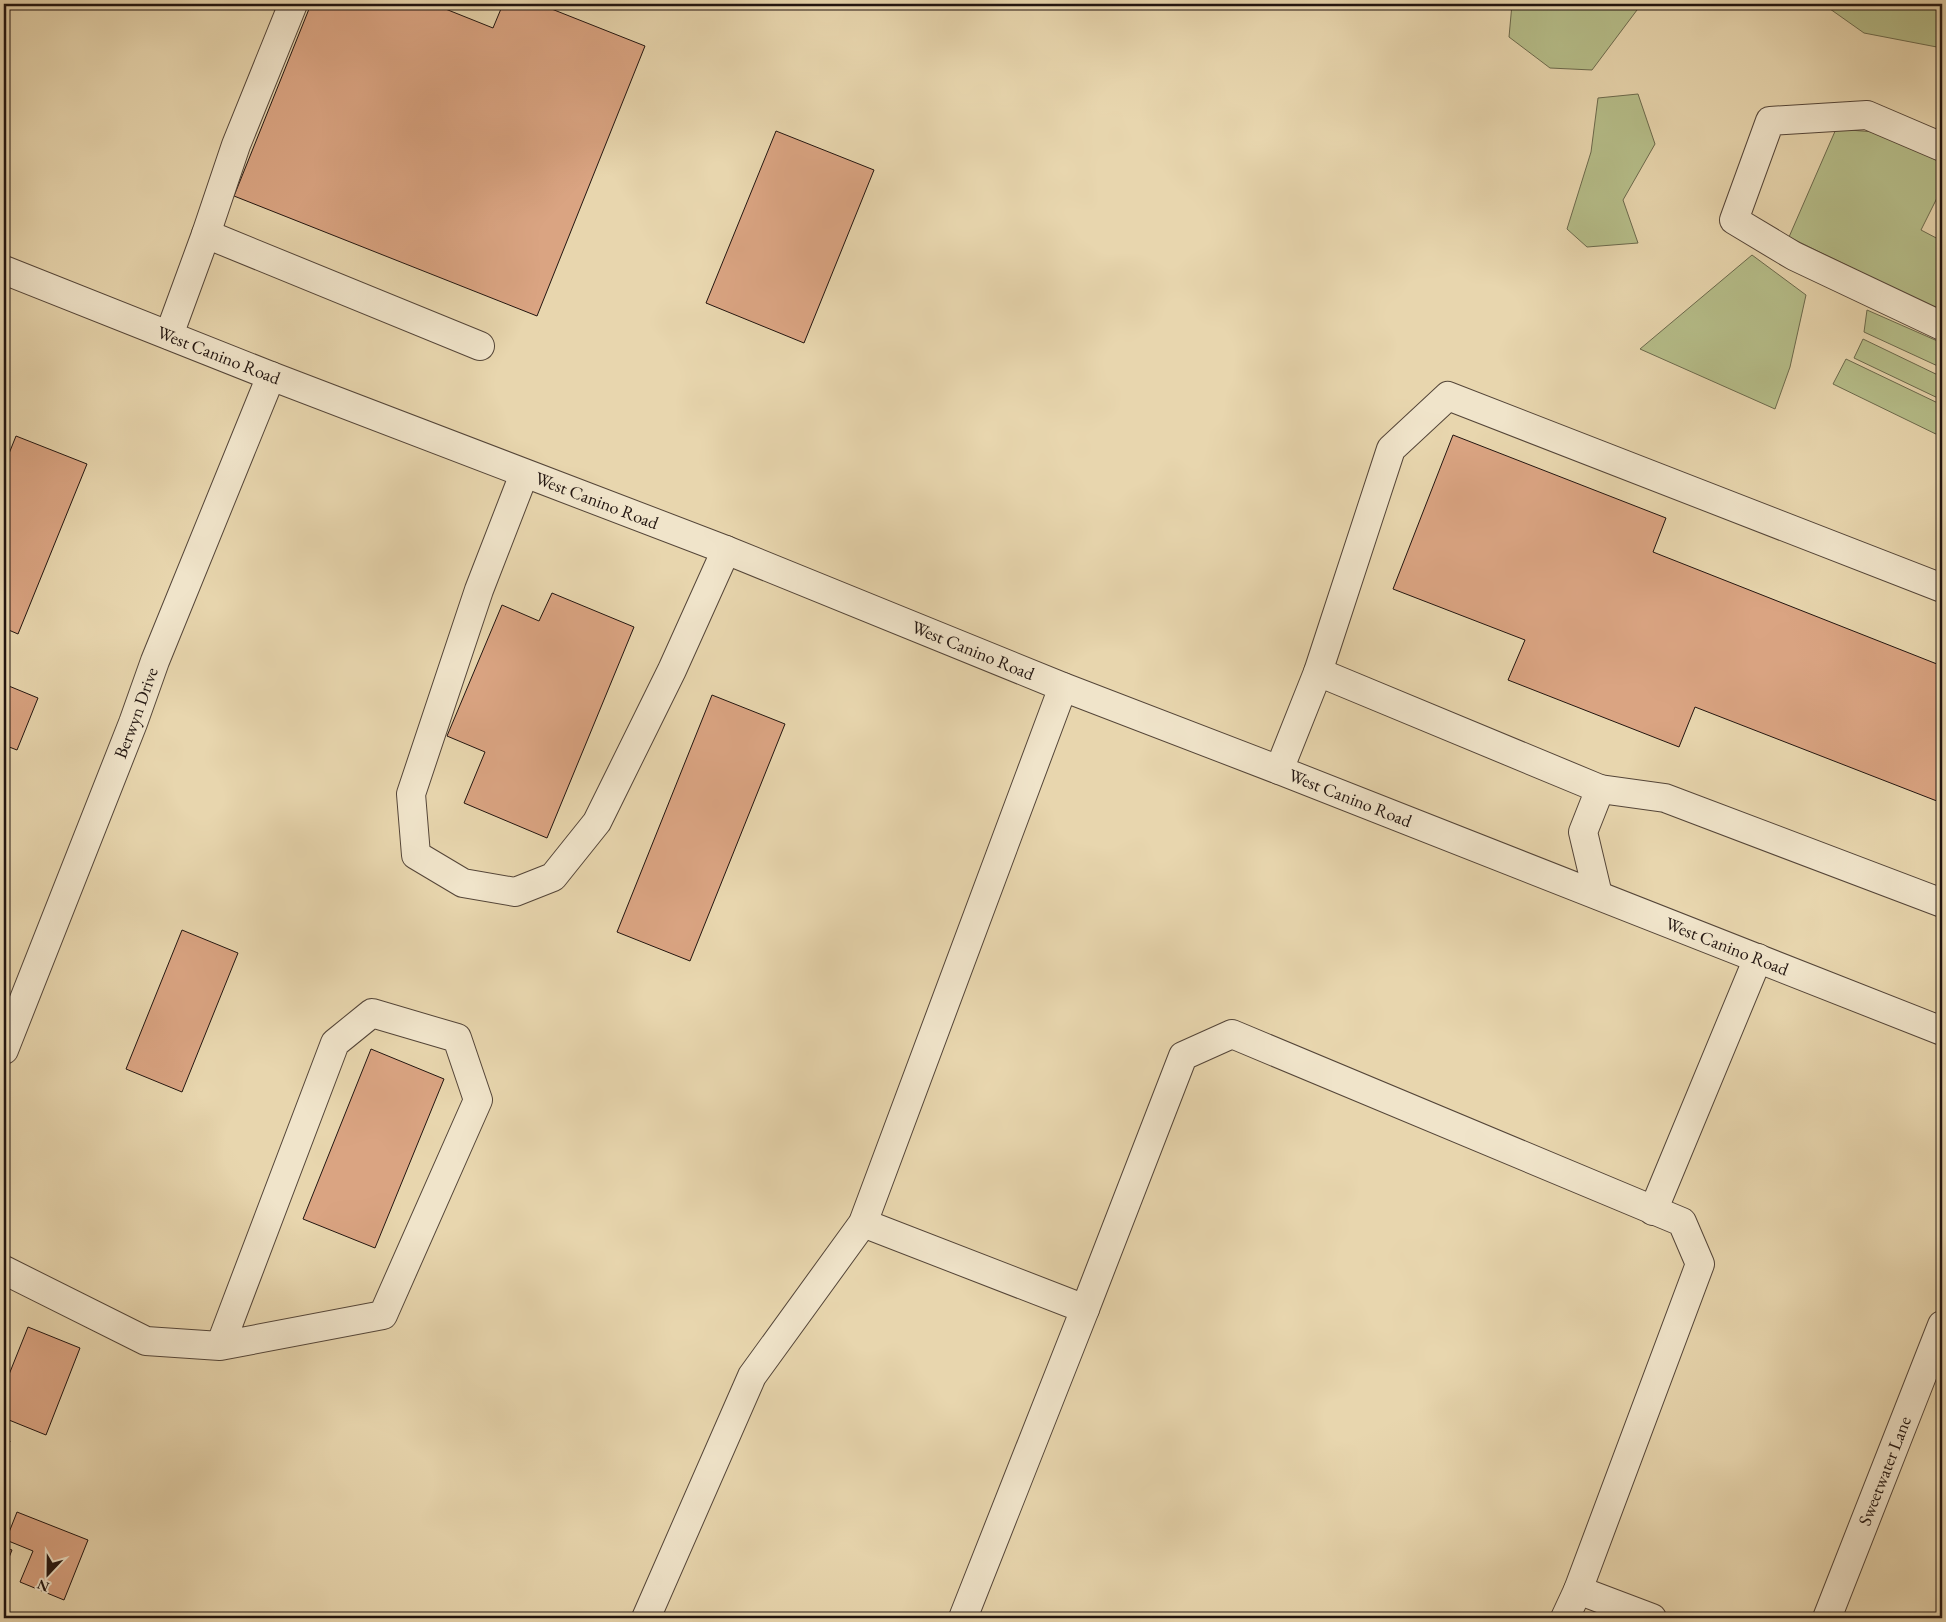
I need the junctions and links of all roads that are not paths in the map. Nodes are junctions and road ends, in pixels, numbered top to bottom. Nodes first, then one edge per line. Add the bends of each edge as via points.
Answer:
1 (293, 4) edge
2 (1942, 147) edge
3 (206, 234) junction
4 (4, 270) edge
5 (1942, 326) edge
6 (169, 335) junction
7 (480, 346) dead end
8 (271, 376) junction
9 (524, 474) junction
10 (726, 550) junction
11 (1942, 588) edge
12 (1318, 672) junction
13 (1063, 688) junction
14 (1279, 770) junction
15 (1600, 789) junction
16 (1598, 895) junction
17 (1942, 903) edge
18 (1758, 958) junction
19 (1942, 1031) edge
20 (4, 1050) edge
21 (1653, 1211) junction
22 (863, 1222) junction
23 (4, 1270) edge
24 (1085, 1309) junction
25 (1942, 1325) edge
26 (220, 1346) junction
27 (1578, 1590) junction
28 (646, 1618) edge
29 (963, 1618) edge
30 (1565, 1618) edge
31 (1652, 1618) edge
32 (1827, 1618) edge

1 - 3 street via 236,145
2 - 5 street via 1867,115 1770,121 1734,220 1794,256
3 - 6 street
3 - 7 street
4 - 6 street, West Canino Road
6 - 8 street, West Canino Road
8 - 9 street, West Canino Road
8 - 20 street, Berwyn Drive via 155,661 134,723
9 - 10 street, West Canino Road
9 - 10 street via 479,590 410,794 416,856 463,884 515,892 553,877 586,836 597,822 672,670
10 - 13 street, West Canino Road
11 - 12 street via 1448,396 1391,449
12 - 14 street
12 - 15 street
13 - 14 street, West Canino Road
13 - 22 street
14 - 16 street, West Canino Road
15 - 16 street via 1582,832
15 - 17 street via 1665,798
16 - 18 street, West Canino Road
18 - 19 street, West Canino Road
18 - 21 street
21 - 24 street via 1232,1034 1184,1056
21 - 27 street via 1682,1222 1700,1264
22 - 24 street
22 - 28 street via 752,1376
23 - 26 street via 146,1341
24 - 29 street
25 - 32 street, Sweetwater Lane
26 - 26 street via 336,1043 372,1013 458,1038 478,1100 384,1315
27 - 30 street
27 - 31 street

